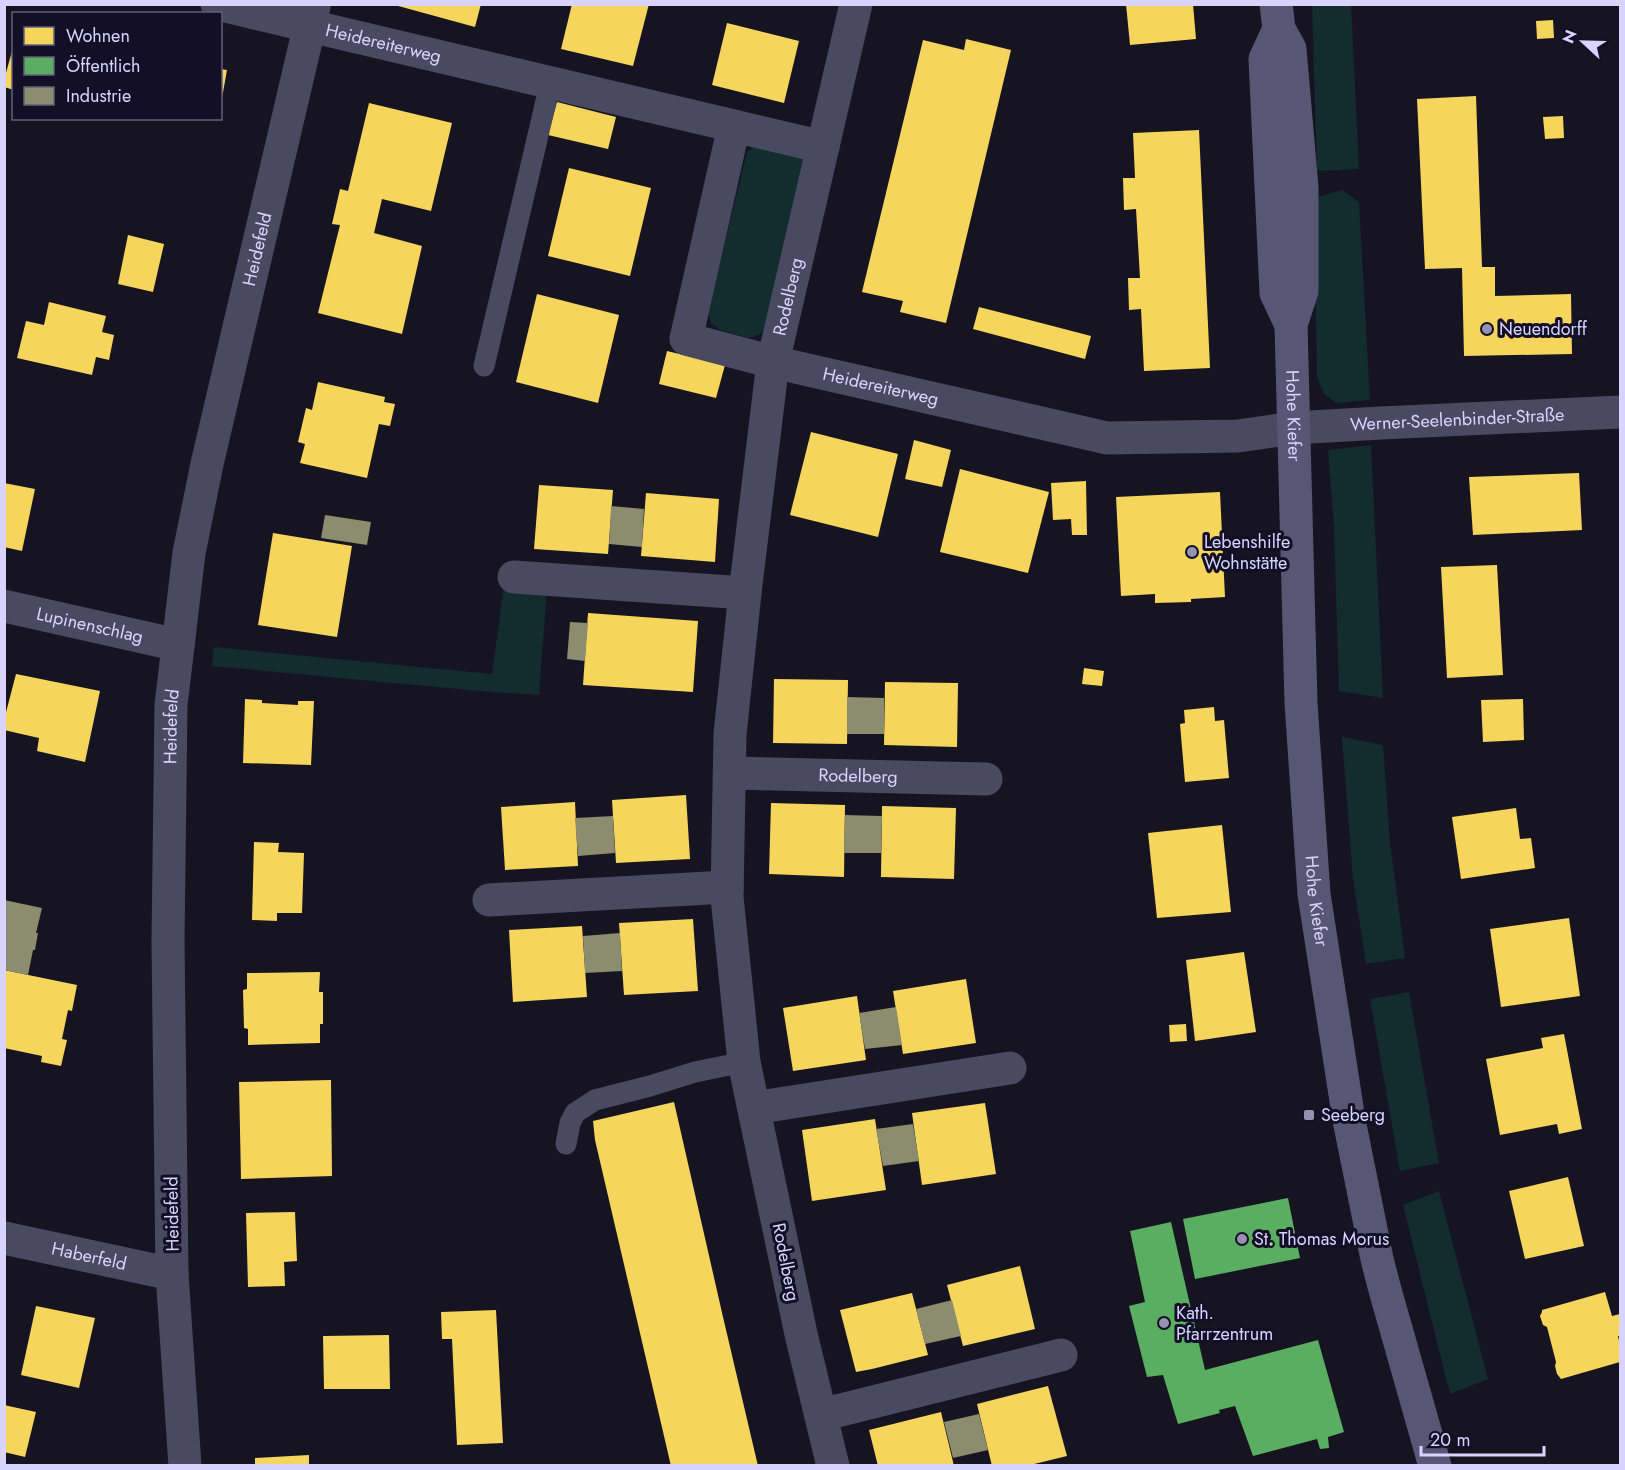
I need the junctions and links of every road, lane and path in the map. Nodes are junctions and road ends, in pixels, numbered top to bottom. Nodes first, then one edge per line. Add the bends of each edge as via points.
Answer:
1 (217, 4) edge
2 (856, 4) edge
3 (312, 16) edge
4 (1277, 17) edge
5 (550, 84) junction
6 (734, 126) junction
7 (823, 147) junction
8 (773, 362) junction
9 (484, 366) dead end
10 (1620, 412) edge
11 (1293, 428) junction
12 (514, 577) dead end
13 (745, 593) junction
14 (4, 606) edge
15 (178, 645) junction
16 (730, 773) junction
17 (986, 779) dead end
18 (727, 887) junction
19 (489, 900) dead end
20 (744, 1062) junction
21 (1010, 1068) dead end
22 (754, 1108) junction
23 (566, 1144) dead end
24 (4, 1238) edge
25 (172, 1274) junction
26 (1061, 1355) dead end
27 (821, 1415) junction
28 (185, 1466) edge
29 (833, 1466) edge
30 (1435, 1466) edge

1 - 3 street, Heidereiterweg
2 - 7 street, Rodelberg
3 - 5 street, Heidereiterweg
3 - 15 street, Heidefeld via 207,464 189,553
4 - 11 street, Hohe Kiefer via 1290,49 1302,188 1302,291 1291,325
5 - 6 street, Heidereiterweg
5 - 9 lane
6 - 7 street, Heidereiterweg
6 - 8 street, Heidereiterweg via 686,339
7 - 8 street, Rodelberg
8 - 11 street, Heidereiterweg via 1107,438 1238,436
8 - 13 street, Rodelberg
10 - 11 street, Werner-Seelenbinder-Straße
11 - 30 street, Hohe Kiefer via 1301,703 1314,894 1349,1120 1377,1259
12 - 13 street
13 - 16 street, Rodelberg via 730,734
14 - 15 street, Lupinenschlag
15 - 25 street, Heidefeld via 171,705 168,917
16 - 17 street, Rodelberg
16 - 18 street, Rodelberg
18 - 19 street
18 - 20 street, Rodelberg
20 - 22 street, Rodelberg
20 - 23 lane via 595,1100 575,1113
21 - 22 street
22 - 27 street, Rodelberg
24 - 25 street, Haberfeld
25 - 28 street, Heidefeld
26 - 27 street
27 - 29 street, Rodelberg

